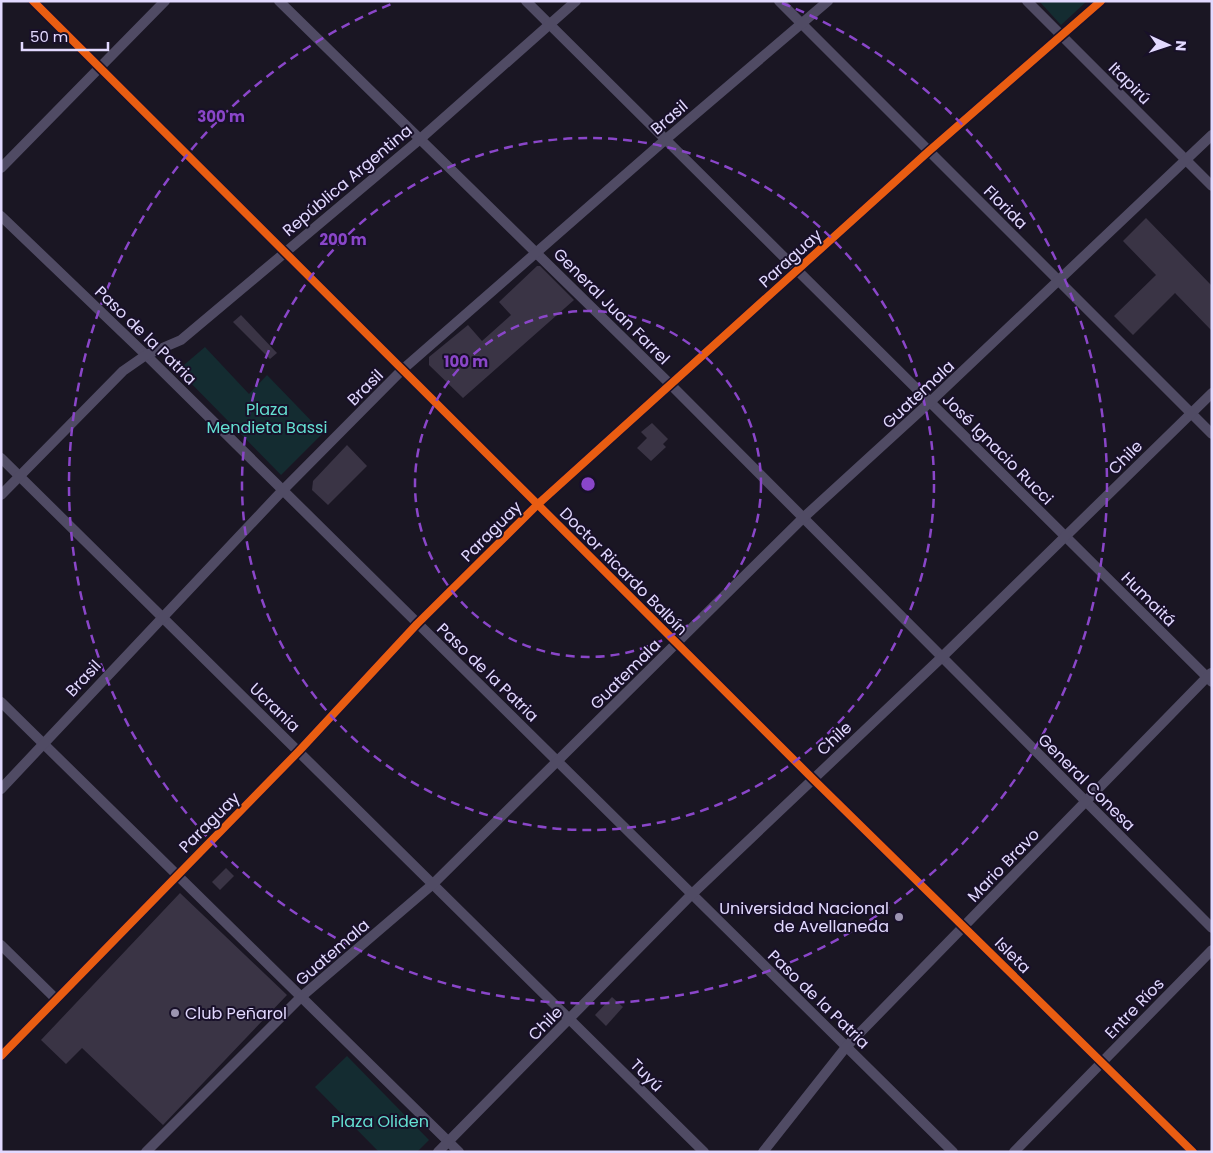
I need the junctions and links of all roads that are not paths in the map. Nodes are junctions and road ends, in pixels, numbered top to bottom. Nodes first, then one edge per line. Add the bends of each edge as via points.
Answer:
1 (33, 1) edge
2 (165, 1) edge
3 (279, 1) edge
4 (526, 1) edge
5 (576, 1) edge
6 (779, 1) edge
7 (828, 1) edge
8 (1027, 1) edge
9 (1102, 1) edge
10 (550, 24) junction
11 (801, 24) junction
12 (1062, 36) junction
13 (100, 67) junction
14 (1212, 135) edge
15 (419, 140) junction
16 (665, 140) junction
17 (929, 151) junction
18 (1185, 160) junction
19 (1, 168) edge
20 (1212, 186) edge
21 (1, 216) edge
22 (536, 252) junction
23 (284, 253) junction
24 (797, 270) junction
25 (1058, 279) junction
26 (146, 355) junction
27 (402, 370) junction
28 (670, 384) junction
29 (1212, 393) edge
30 (930, 402) junction
31 (1191, 414) junction
32 (1212, 434) edge
33 (1, 458) edge
34 (20, 476) junction
35 (282, 491) junction
36 (1, 495) edge
37 (537, 504) junction
38 (804, 518) junction
39 (1066, 537) junction
40 (161, 618) junction
41 (418, 624) junction
42 (676, 642) junction
43 (941, 658) junction
44 (1210, 678) edge
45 (1, 702) edge
46 (43, 743) junction
47 (299, 751) junction
48 (558, 761) junction
49 (813, 779) junction
50 (1, 789) edge
51 (1085, 802) junction
52 (176, 875) junction
53 (433, 884) junction
54 (691, 895) junction
55 (965, 926) junction
56 (1212, 928) edge
57 (1, 945) edge
58 (1212, 950) edge
59 (301, 997) junction
60 (56, 999) junction
61 (570, 1020) junction
62 (846, 1047) junction
63 (1, 1056) edge
64 (1102, 1062) junction
65 (449, 1141) junction
66 (146, 1152) edge
67 (438, 1152) edge
68 (459, 1152) edge
69 (704, 1152) edge
70 (762, 1152) edge
71 (953, 1152) edge
72 (1014, 1152) edge
73 (1193, 1152) edge

1 - 13 street, Doctor Ricardo Balbín
2 - 13 street
3 - 15 street, General Juan Farrel
4 - 10 street, José Ignacio Rucci
5 - 10 street, República Argentina
6 - 11 street, Florida
7 - 11 street, Brasil
8 - 12 street, Itapirú
9 - 12 street, Paraguay
10 - 15 street, República Argentina
10 - 16 street, José Ignacio Rucci
11 - 16 street, Brasil
11 - 17 street, Florida
12 - 17 street, Paraguay
12 - 18 street, Itapirú
13 - 19 street
13 - 23 street, Doctor Ricardo Balbín
14 - 18 street, Guatemala
15 - 22 street, General Juan Farrel
15 - 23 street, República Argentina
16 - 22 street, Brasil
16 - 24 street, José Ignacio Rucci
17 - 24 street, Paraguay
17 - 25 street, Florida
18 - 20 street, Itapirú
18 - 25 street, Guatemala
21 - 26 street, Paso de la Patria
22 - 27 street, Brasil
22 - 28 street, General Juan Farrel
23 - 26 street, República Argentina via 181,340
23 - 27 street, Doctor Ricardo Balbín
24 - 28 street, Paraguay
24 - 30 street, José Ignacio Rucci
25 - 30 street, Guatemala
25 - 31 street, Florida
26 - 34 street, República Argentina via 123,370
26 - 35 street, Paso de la Patria
27 - 35 street, Brasil
27 - 37 street, Doctor Ricardo Balbín
28 - 37 street, Paraguay
28 - 38 street, General Juan Farrel
29 - 31 street, Chile
30 - 38 street, Guatemala
30 - 39 street, José Ignacio Rucci
31 - 32 street, Florida
31 - 39 street, Chile
33 - 34 street, Ucrania
34 - 36 street, República Argentina
34 - 40 street, Ucrania
35 - 40 street, Brasil
35 - 41 street, Paso de la Patria
37 - 41 street, Paraguay
37 - 42 street, Doctor Ricardo Balbín
38 - 42 street, Guatemala
38 - 43 street, General Juan Farrel
39 - 43 street, Chile
39 - 44 street, Humaitá
40 - 46 street, Brasil
40 - 47 street, Ucrania
41 - 47 street, Paraguay
41 - 48 street, Paso de la Patria
42 - 48 street, Guatemala
42 - 49 street, Doctor Ricardo Balbín
43 - 49 street, Chile
43 - 51 street, General Conesa
44 - 51 street, Mario Bravo
45 - 46 street
46 - 50 street, Brasil
46 - 52 street
47 - 52 street, Paraguay
47 - 53 street, Ucrania
48 - 53 street, Guatemala
48 - 54 street, Paso de la Patria
49 - 54 street, Chile
49 - 55 street, Isleta
51 - 55 street, Mario Bravo
51 - 56 street, General Conesa
52 - 59 street
52 - 60 street, Paraguay
53 - 59 street, Guatemala
53 - 61 street, Ucrania
54 - 61 street, Chile
54 - 62 street, Paso de la Patria
55 - 62 street, Mario Bravo
55 - 64 street, Isleta
57 - 60 street
58 - 64 street, Entre Ríos
59 - 65 street
59 - 66 street, Guatemala
60 - 63 street, Paraguay
61 - 65 street, Chile
61 - 69 street, Tuyú
62 - 70 street, Mario Bravo
62 - 71 street, Paso de la Patria
64 - 72 street, Entre Ríos
64 - 73 street, Isleta
65 - 67 street, Chile
65 - 68 street

